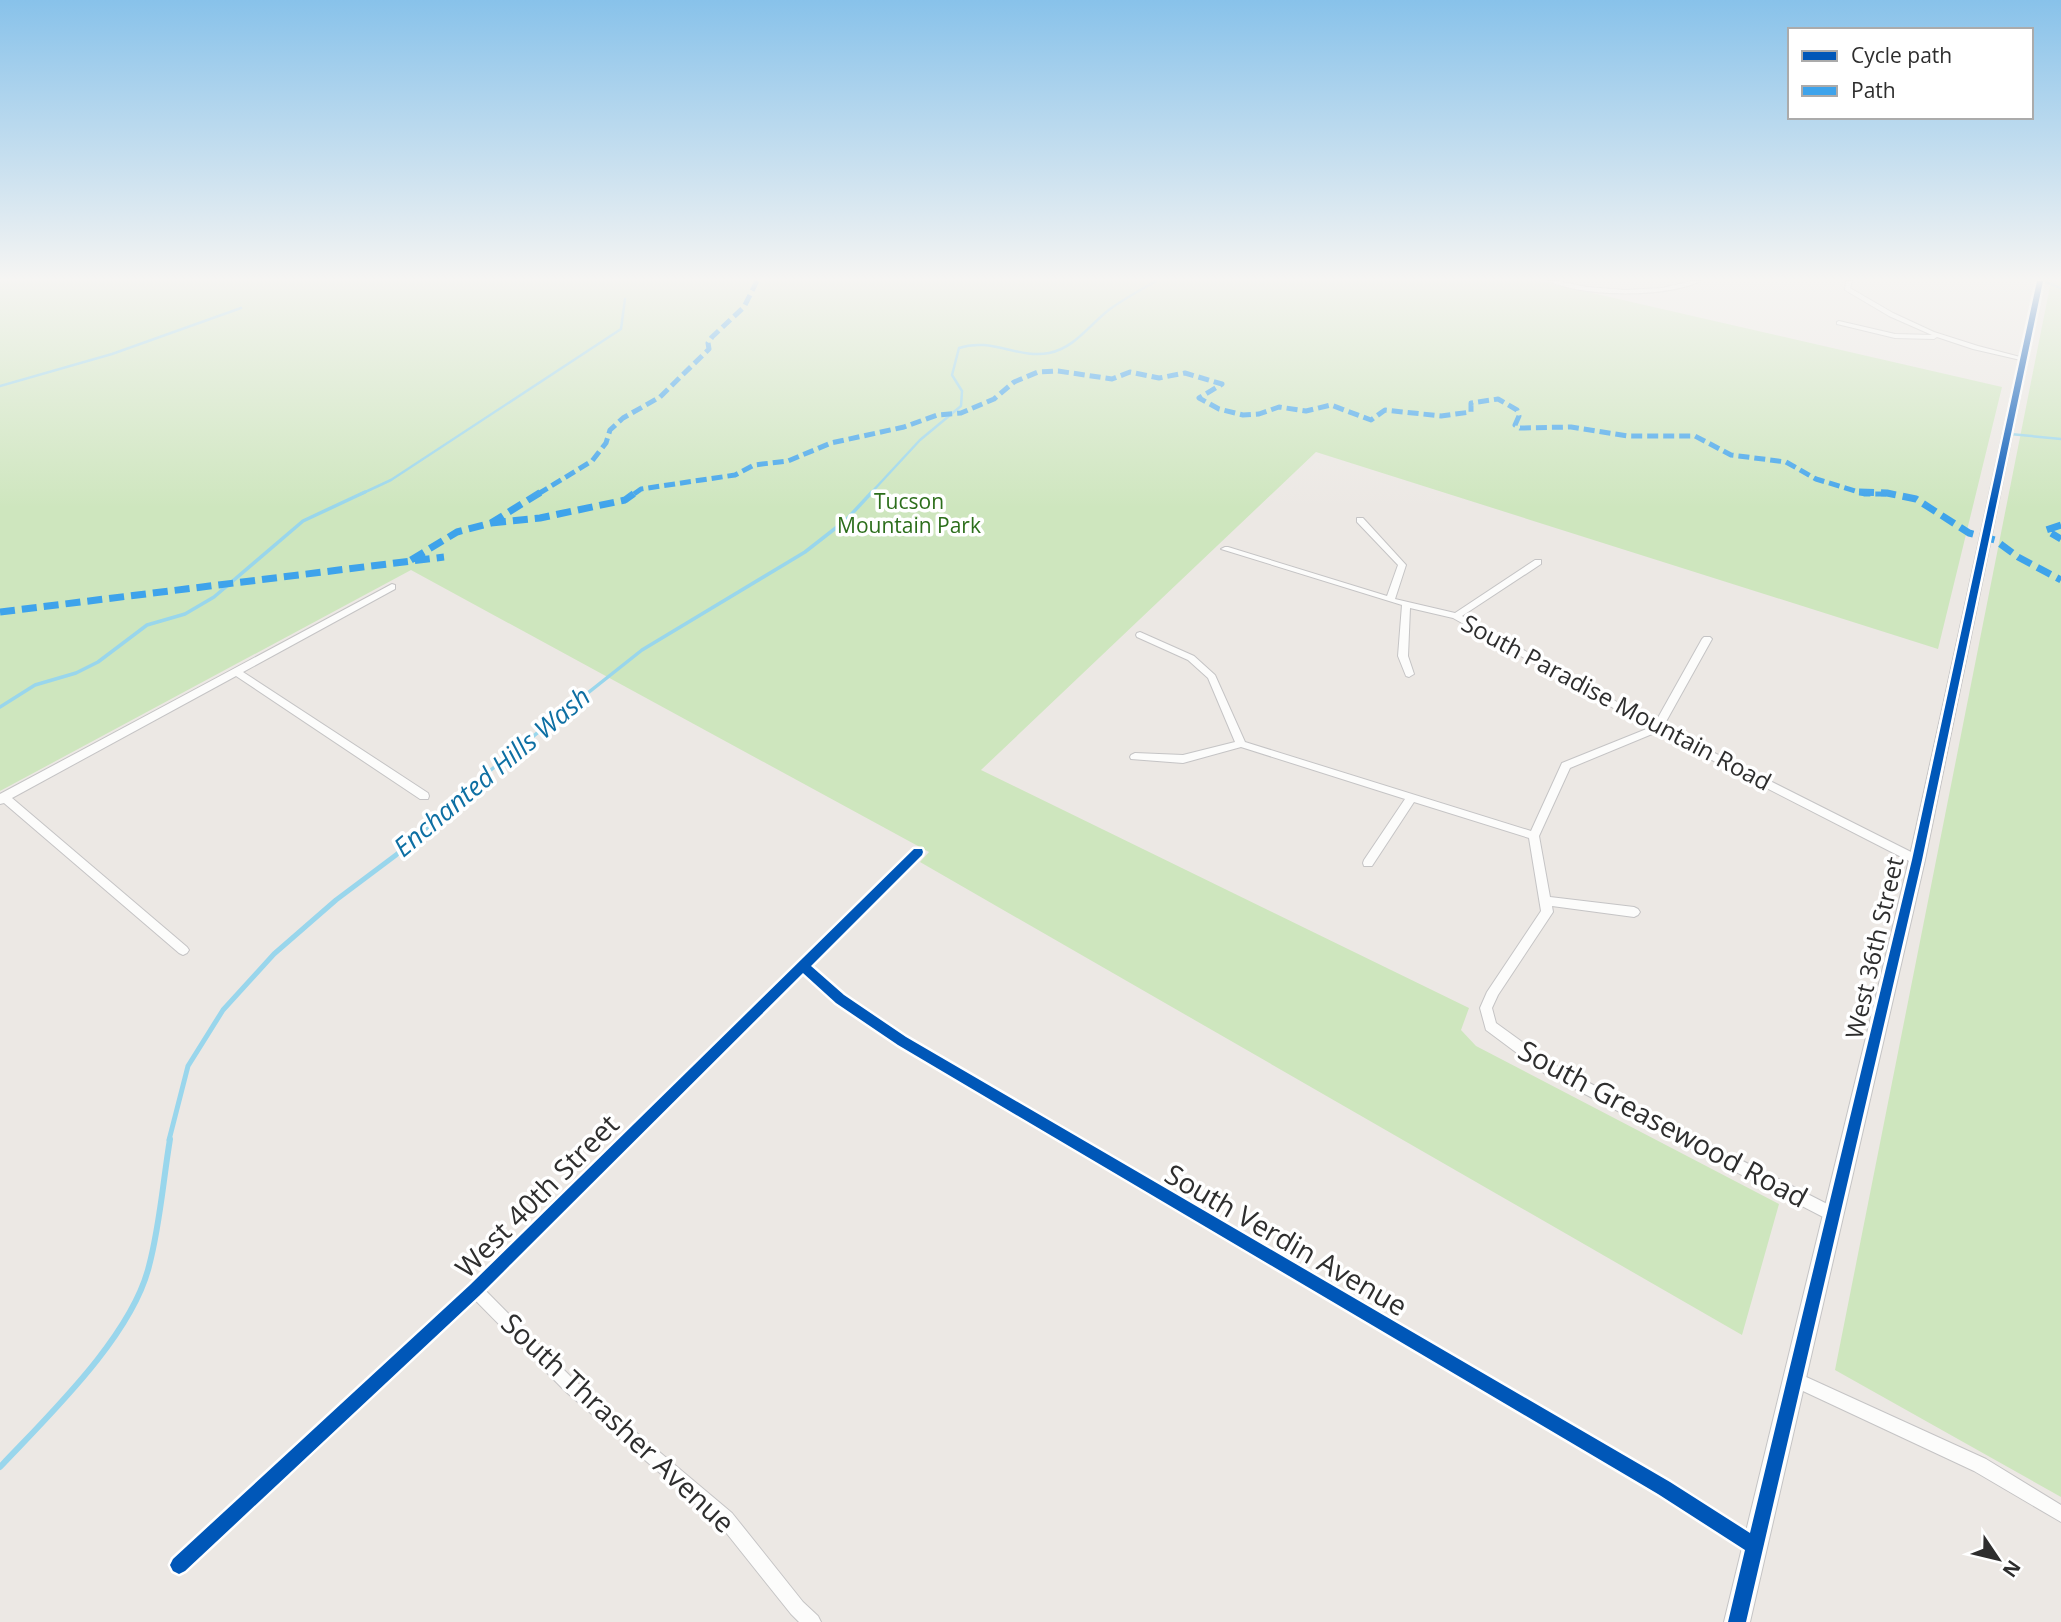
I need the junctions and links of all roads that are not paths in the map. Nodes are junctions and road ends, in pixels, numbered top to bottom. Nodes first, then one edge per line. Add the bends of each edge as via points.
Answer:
1 (2016, 357) edge
2 (2025, 359) joint
3 (1360, 520) dead end
4 (1225, 549) dead end
5 (1538, 562) dead end
6 (392, 587) dead end
7 (1390, 600) junction
8 (1406, 603) junction
9 (1455, 616) junction
10 (1140, 635) dead end
11 (1707, 639) dead end
12 (236, 671) junction
13 (1409, 674) dead end
14 (1657, 728) junction
15 (1241, 744) junction
16 (1135, 757) dead end
17 (424, 796) dead end
18 (1412, 797) junction
19 (2, 799) edge
20 (1534, 836) junction
21 (918, 852) dead end
22 (1916, 860) junction
23 (1368, 863) dead end
24 (1545, 901) junction
25 (1634, 912) dead end
26 (183, 950) dead end
27 (802, 965) junction
28 (1834, 1215) junction
29 (475, 1290) junction
30 (1793, 1379) junction
31 (2061, 1514) edge
32 (1754, 1545) junction
33 (179, 1565) dead end
34 (812, 1622) edge
35 (1737, 1622) edge

1 - 2 street
2 - 22 street, West 36th Street
3 - 7 street via 1402,565
4 - 7 street, South Paradise Mountain Road
5 - 9 street
6 - 12 street
7 - 8 street, South Paradise Mountain Road
8 - 9 street, South Paradise Mountain Road
8 - 13 street via 1403,656
9 - 14 street, South Paradise Mountain Road
10 - 15 street via 1191,658 1212,677
11 - 14 street
12 - 17 street
12 - 19 street
14 - 20 street via 1566,766
14 - 22 street, South Paradise Mountain Road
15 - 16 street via 1183,759
15 - 18 street
18 - 20 street
18 - 23 street
19 - 26 street
20 - 24 street
21 - 27 street, West 40th Street
22 - 28 street, West 36th Street
24 - 25 street
24 - 28 street, South Greasewood Road via 1547,912 1493,992 1486,1008 1490,1026 1549,1069
27 - 29 street, West 40th Street
27 - 32 street, South Verdin Avenue via 840,999 902,1041
28 - 30 street, West 36th Street
29 - 33 street, West 40th Street
29 - 34 street, South Thrasher Avenue via 570,1385 726,1518
30 - 31 street via 1980,1465
30 - 32 street, West 36th Street
32 - 35 street, West 36th Street

